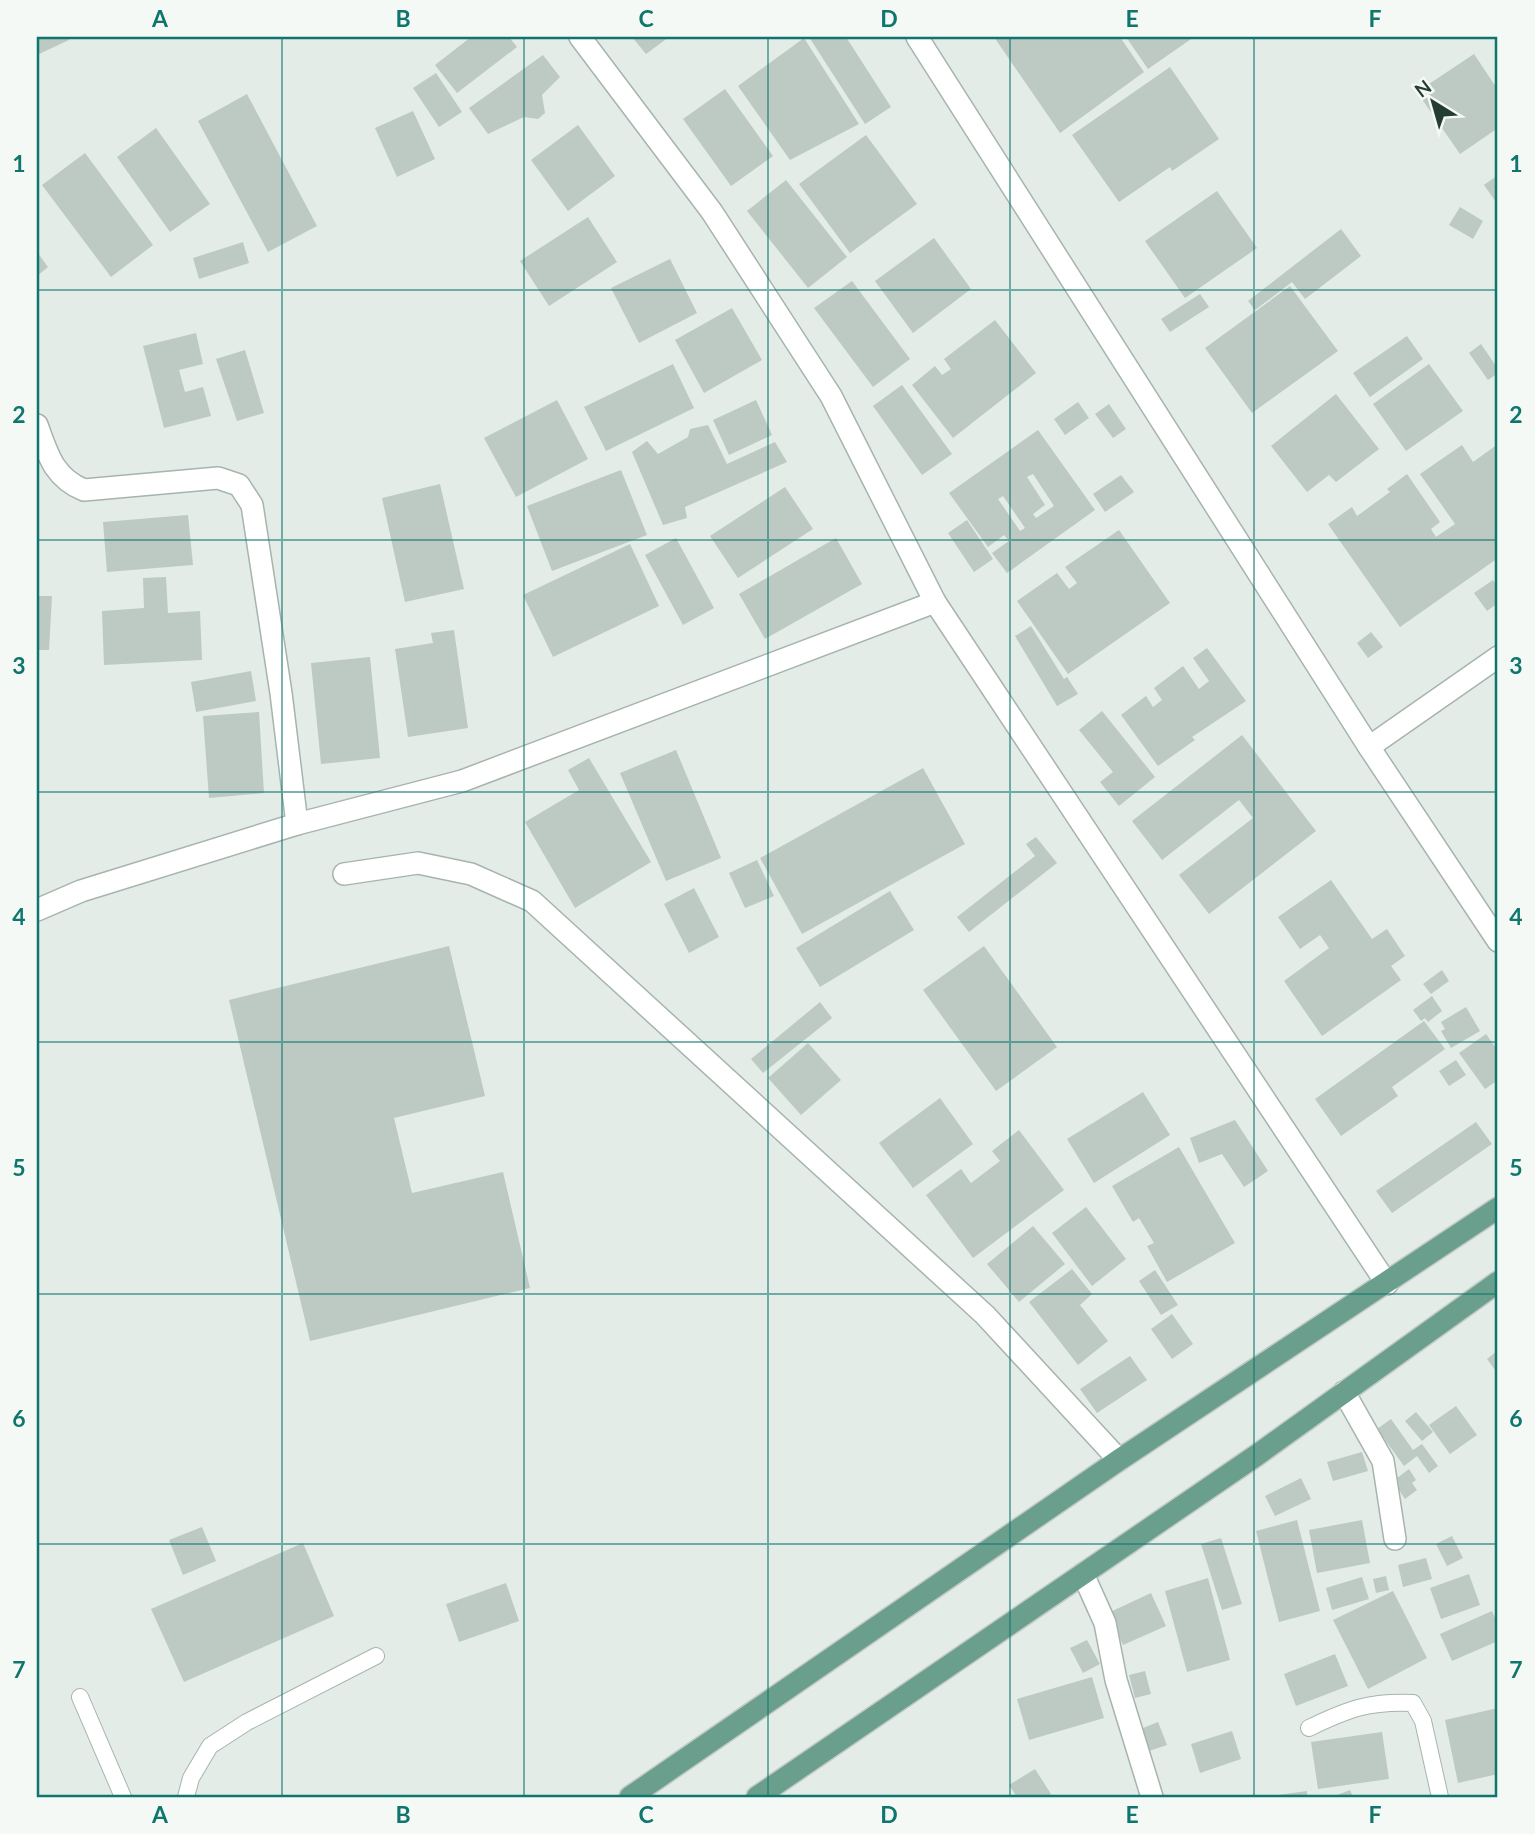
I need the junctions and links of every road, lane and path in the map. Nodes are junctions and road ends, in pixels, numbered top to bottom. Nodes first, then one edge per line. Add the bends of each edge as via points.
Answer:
1 (580, 37) edge
2 (917, 37) edge
3 (37, 425) edge
4 (935, 602) junction
5 (1498, 657) edge
6 (1369, 747) junction
7 (297, 824) junction
8 (344, 874) dead end
9 (37, 910) edge
10 (1498, 941) edge
11 (1498, 1208) edge
12 (1498, 1282) edge
13 (1387, 1284) junction
14 (1344, 1392) junction
15 (1119, 1460) junction
16 (1395, 1539) dead end
17 (1083, 1574) junction
18 (376, 1656) dead end
19 (80, 1697) dead end
20 (1309, 1728) dead end
21 (123, 1797) edge
22 (186, 1797) edge
23 (630, 1797) edge
24 (757, 1797) edge
25 (1152, 1797) edge
26 (1440, 1797) edge

1 - 4 street via 712,212 831,396
2 - 6 street
3 - 7 street via 59,475 84,490 218,478 239,485 252,505
4 - 7 street via 462,781
4 - 13 street
5 - 6 street
6 - 10 street
7 - 9 street via 81,891
8 - 15 street via 418,863 471,874 532,901 985,1315
11 - 13 main road
12 - 14 main road
13 - 15 main road
14 - 16 street via 1382,1461
14 - 17 main road
15 - 23 main road
17 - 24 main road
17 - 25 street via 1105,1623 1116,1679
18 - 22 lane via 210,1745
19 - 21 lane
20 - 26 lane via 1355,1706 1382,1701 1413,1703 1423,1721

